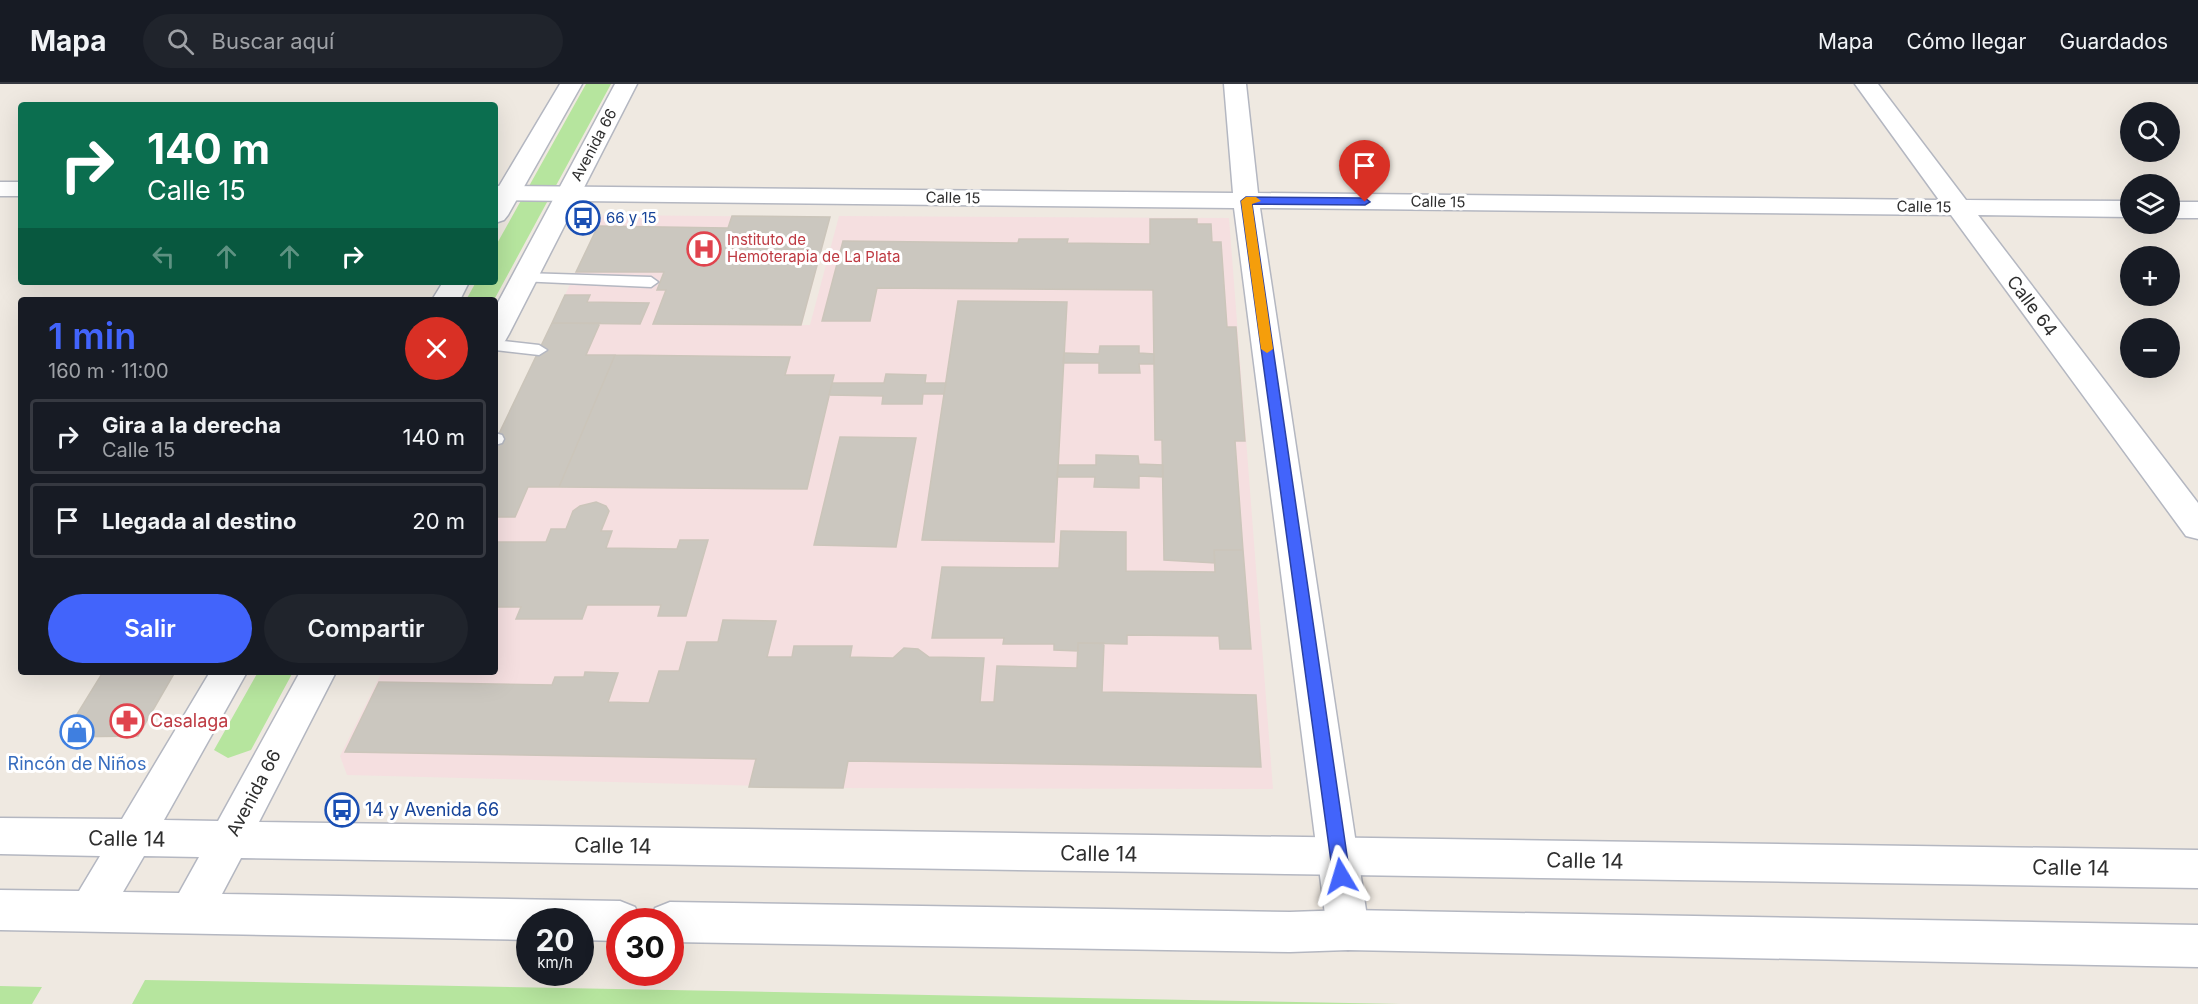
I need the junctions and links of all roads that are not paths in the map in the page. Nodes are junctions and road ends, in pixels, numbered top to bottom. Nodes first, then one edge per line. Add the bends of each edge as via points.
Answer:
1 (571, 84) edge
2 (626, 84) edge
3 (1235, 84) edge
4 (1866, 84) edge
5 (0, 189) edge
6 (18, 189) edge
7 (501, 193) edge
8 (568, 194) junction
9 (1246, 201) junction
10 (1958, 207) junction
11 (2120, 209) edge
12 (2180, 210) edge
13 (2198, 210) edge
14 (524, 278) junction
15 (651, 282) dead end
16 (498, 328) edge
17 (498, 345) edge
18 (538, 350) dead end
19 (2198, 527) edge
20 (228, 675) edge
21 (316, 675) edge
22 (0, 836) edge
23 (133, 839) junction
24 (229, 841) junction
25 (1339, 857) junction
26 (2198, 869) edge
27 (0, 910) edge
28 (89, 913) junction
29 (190, 914) junction
30 (606, 921) edge
31 (684, 922) edge
32 (1348, 930) junction
33 (2198, 946) edge

1 - 7 main road
2 - 8 main road, Avenida 66
3 - 9 main road
4 - 10 main road, Calle 64
5 - 6 main road
7 - 8 main road, Calle 15
8 - 9 main road, Calle 15
8 - 14 main road, Avenida 66
9 - 10 main road, Calle 15
9 - 25 main road
10 - 11 main road, Calle 15
10 - 19 main road, Calle 64
12 - 13 main road
14 - 15 lane
14 - 16 main road, Avenida 66
17 - 18 lane
20 - 23 main road
21 - 24 main road, Avenida 66
22 - 23 main road, Calle 14
23 - 24 main road, Calle 14
23 - 28 main road
24 - 25 main road, Calle 14
24 - 29 main road, Avenida 66
25 - 26 main road, Calle 14
25 - 32 main road
27 - 28 main road
28 - 29 main road
29 - 30 main road
31 - 32 main road
32 - 33 main road

